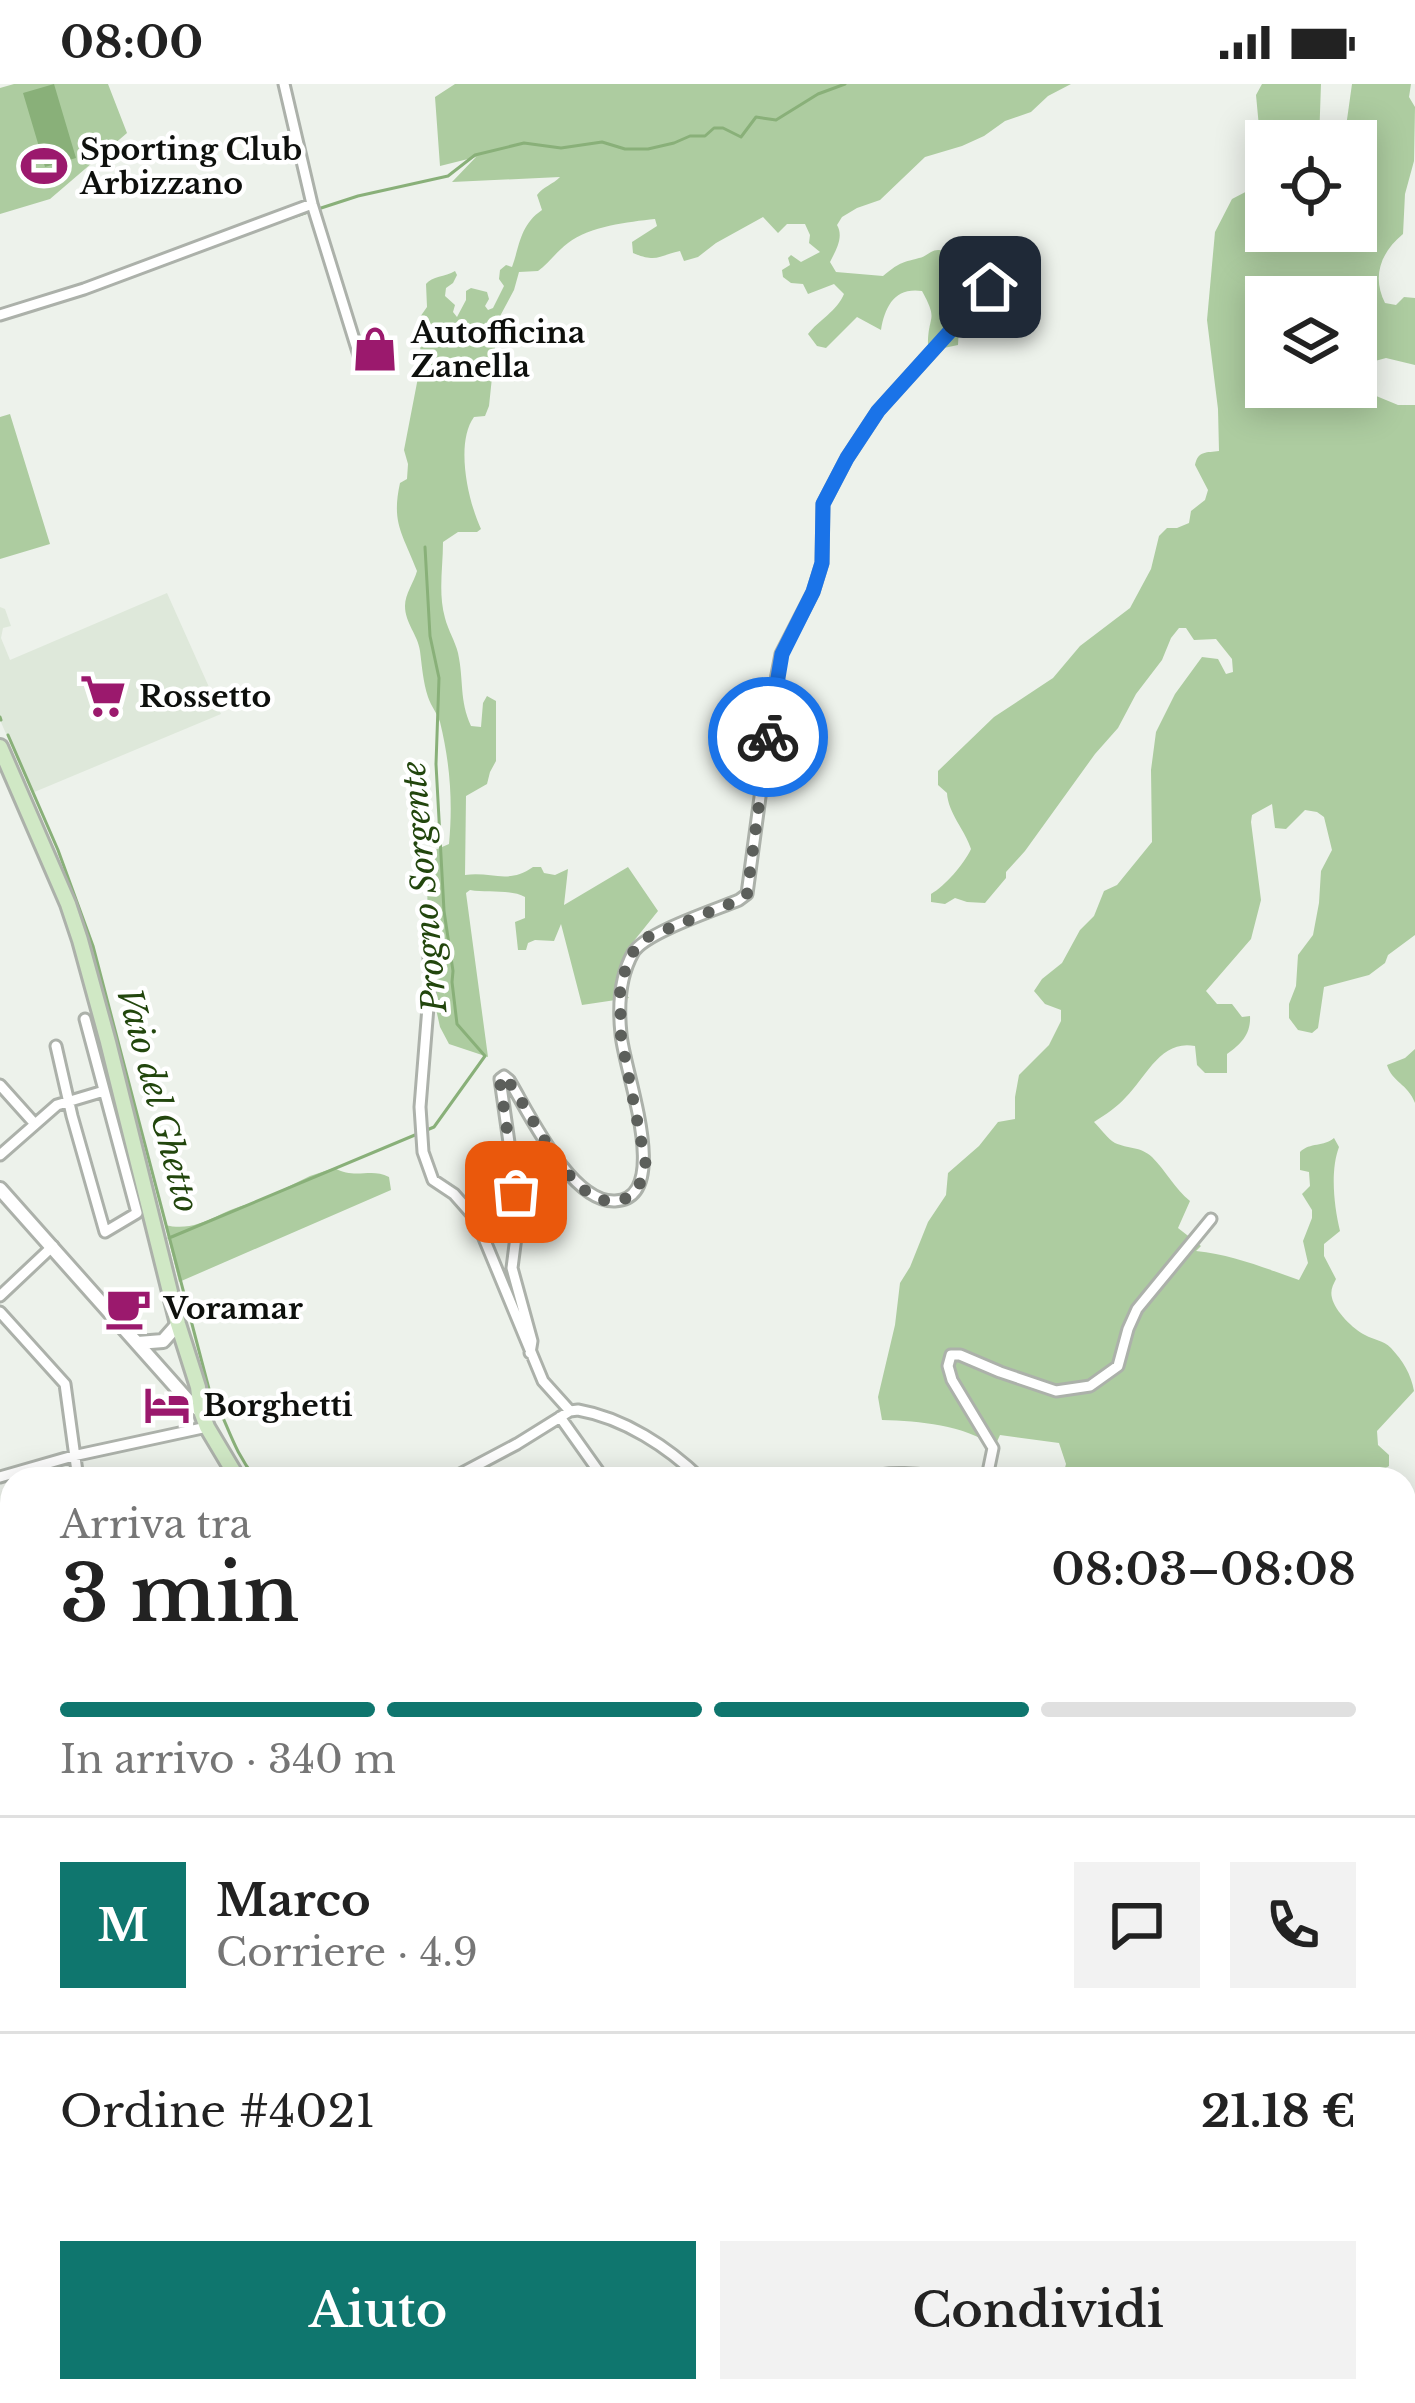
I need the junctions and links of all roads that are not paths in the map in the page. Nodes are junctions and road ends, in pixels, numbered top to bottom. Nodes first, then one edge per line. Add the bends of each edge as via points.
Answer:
1 (284, 84) edge
2 (312, 204) junction
3 (990, 287) dead end
4 (0, 315) edge
5 (362, 365) dead end
6 (0, 747) edge
7 (428, 935) dead end
8 (85, 1019) dead end
9 (56, 1046) dead end
10 (0, 1085) edge
11 (104, 1090) junction
12 (70, 1101) junction
13 (35, 1124) junction
14 (0, 1155) edge
15 (0, 1189) edge
16 (1211, 1219) dead end
17 (53, 1246) junction
18 (0, 1296) edge
19 (0, 1312) edge
20 (178, 1324) junction
21 (138, 1343) junction
22 (530, 1353) junction
23 (201, 1411) junction
24 (569, 1412) junction
25 (207, 1427) junction
26 (73, 1456) junction
27 (35, 1467) edge
28 (75, 1467) edge
29 (231, 1467) edge
30 (474, 1467) edge
31 (598, 1467) edge
32 (687, 1467) edge
33 (990, 1467) edge

1 - 2 street
2 - 4 street
2 - 5 street
3 - 22 street via 878,411 823,504 822,563 778,669 747,894 648,937 626,968 621,1037 646,1166 633,1194 610,1202 586,1191 500,1079 516,1192 512,1268
6 - 20 main road via 80,940
7 - 22 street via 423,1152 434,1180 476,1219
8 - 11 street
9 - 12 street
10 - 13 street
11 - 12 street
11 - 12 street via 137,1213 105,1232
12 - 13 street
13 - 14 street
15 - 17 street
16 - 33 street via 1136,1309 1118,1366 1090,1386 1056,1391 951,1355 952,1380 993,1448
17 - 18 street
17 - 21 street
19 - 26 street via 65,1384
20 - 21 street via 163,1341
20 - 23 main road
21 - 23 street
22 - 24 street
23 - 25 main road
24 - 30 street
24 - 31 street
24 - 32 street via 644,1436
25 - 26 street
25 - 29 main road
26 - 27 street
26 - 28 street

